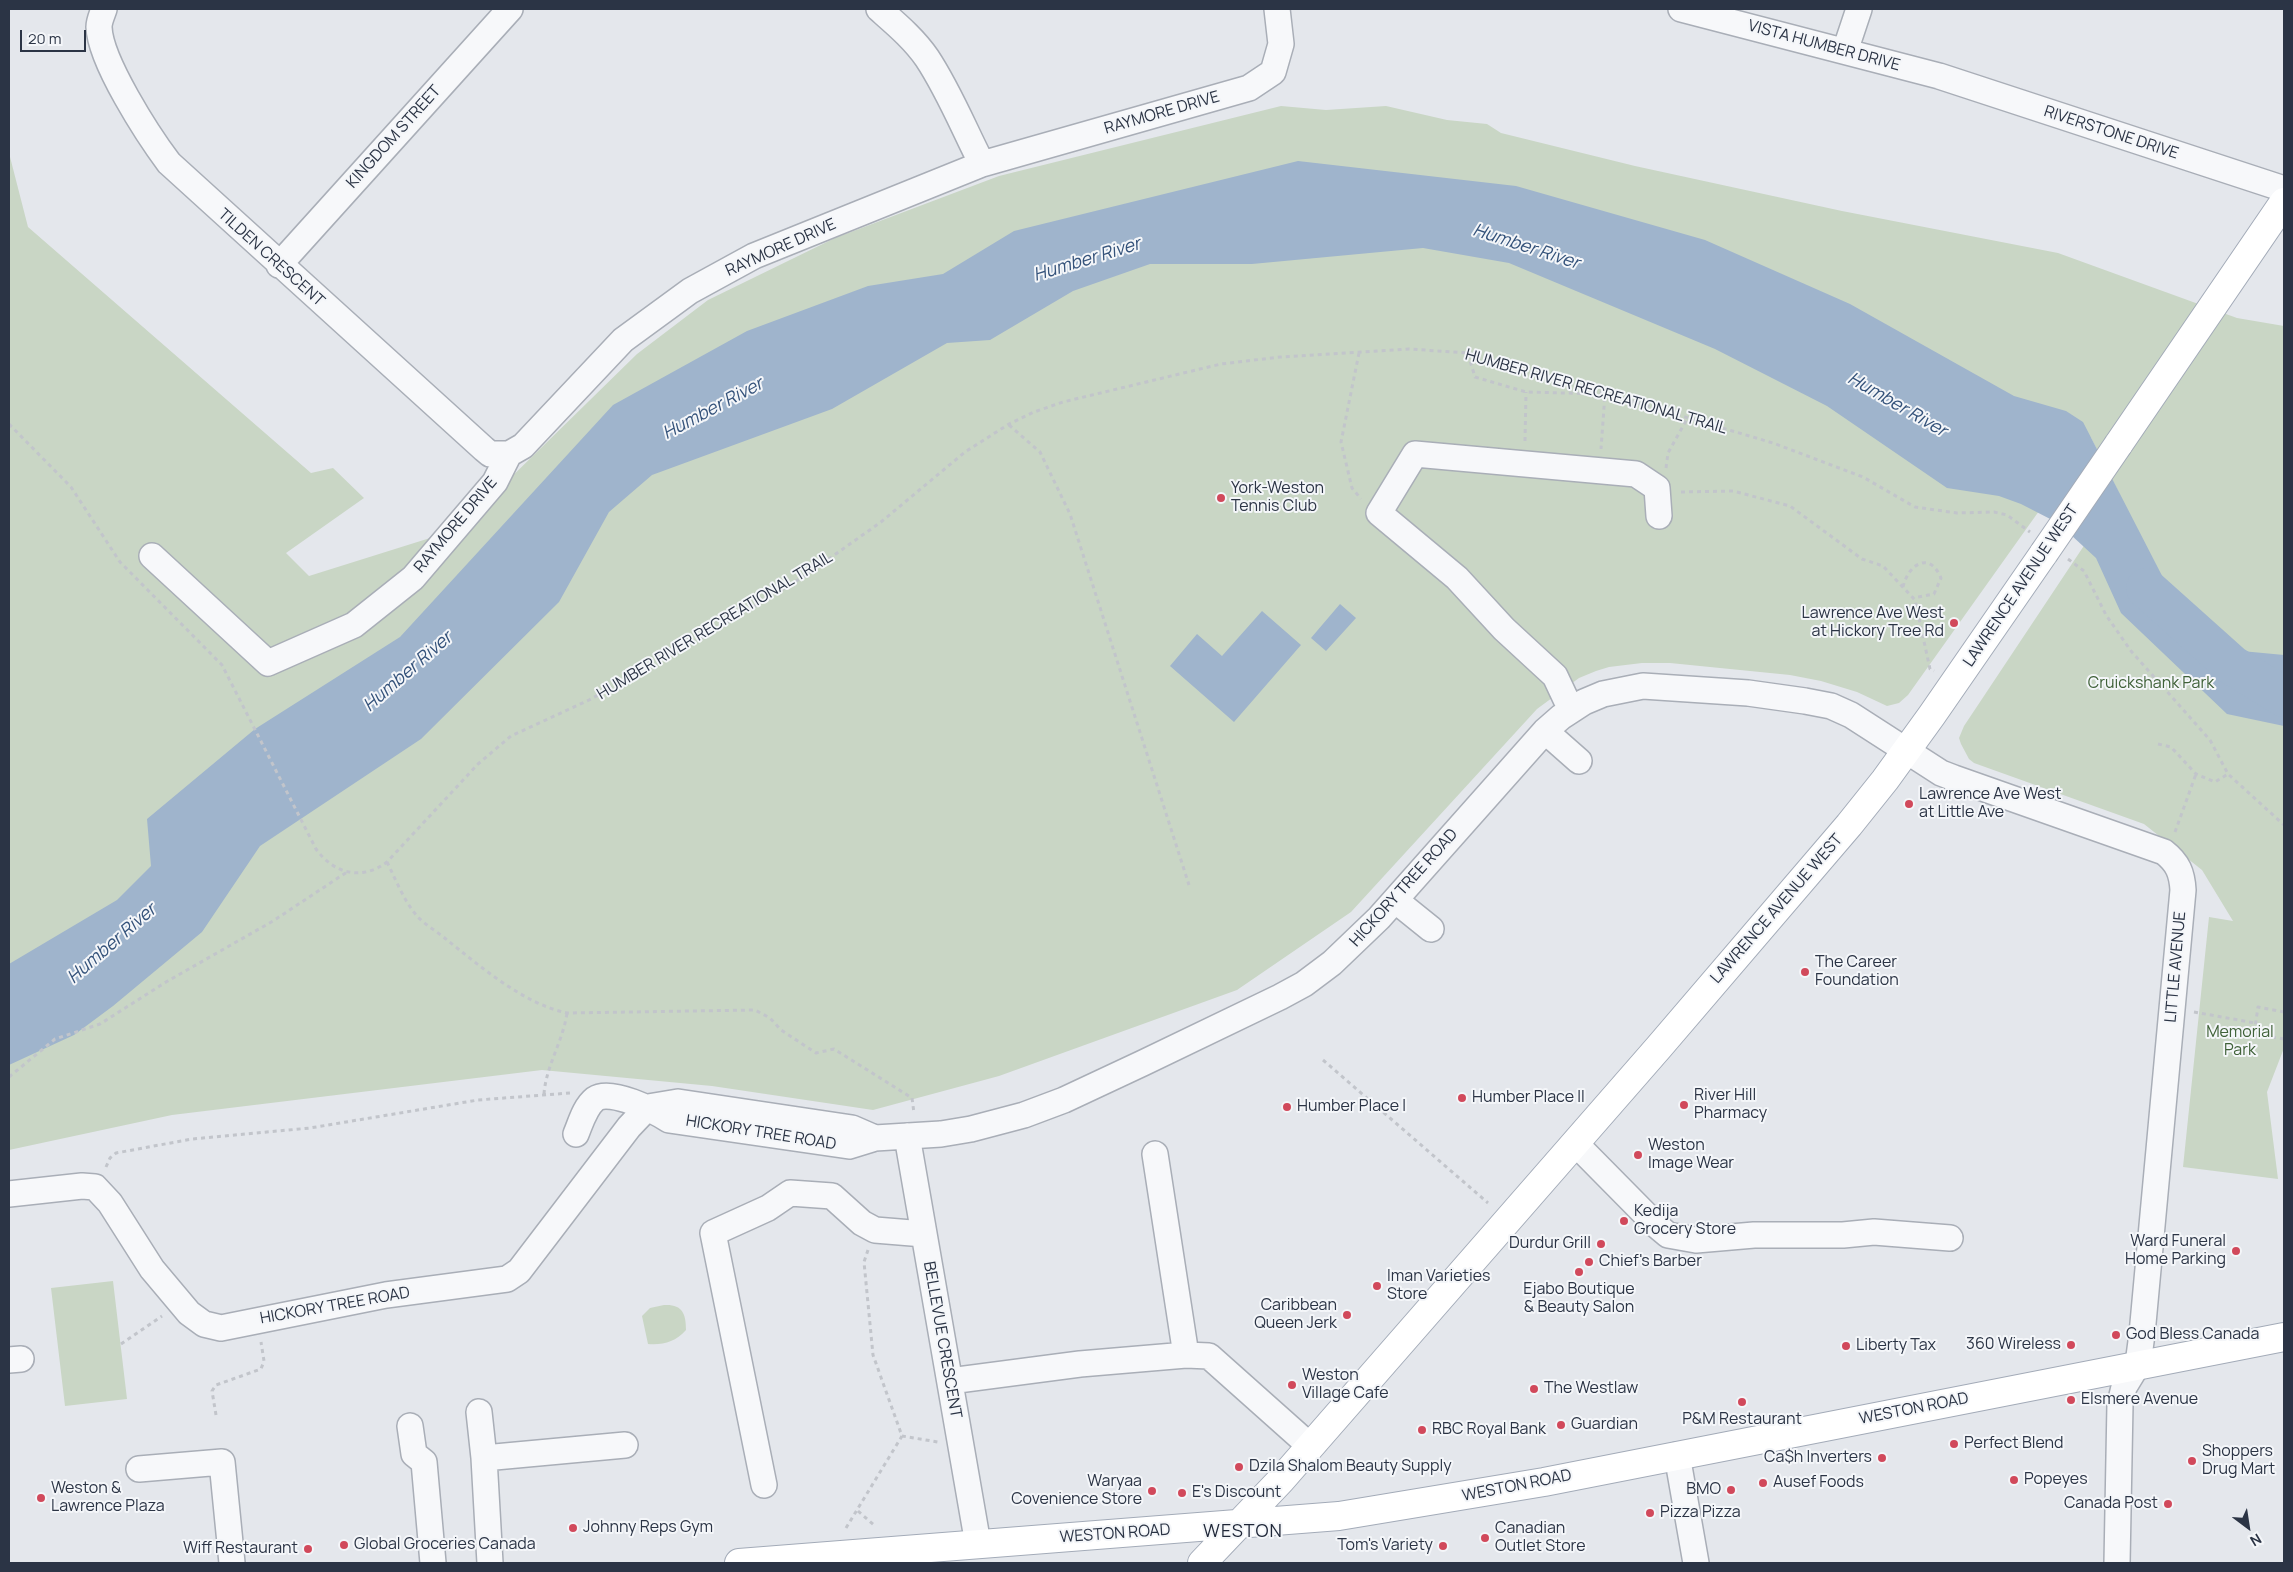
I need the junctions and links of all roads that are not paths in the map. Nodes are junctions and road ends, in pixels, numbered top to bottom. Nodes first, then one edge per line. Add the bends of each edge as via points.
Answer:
1 (104, 9) edge
2 (510, 9) edge
3 (879, 9) edge
4 (1277, 9) edge
5 (1681, 9) edge
6 (1859, 9) edge
7 (1845, 51) junction
8 (1939, 76) joint
9 (982, 164) junction
10 (2284, 189) edge
11 (2284, 202) edge
12 (279, 265) junction
13 (509, 454) junction
14 (1659, 516) dead end
15 (152, 556) dead end
16 (1571, 710) junction
17 (1545, 731) junction
18 (1907, 750) junction
19 (1579, 761) dead end
20 (1396, 900) junction
21 (1430, 929) dead end
22 (648, 1107) junction
23 (910, 1124) junction
24 (576, 1134) dead end
25 (1575, 1143) junction
26 (1155, 1154) dead end
27 (9, 1194) edge
28 (924, 1234) junction
29 (1950, 1238) dead end
30 (2284, 1337) edge
31 (1186, 1355) junction
32 (2138, 1364) junction
33 (950, 1381) junction
34 (478, 1412) dead end
35 (410, 1426) dead end
36 (625, 1446) dead end
37 (1310, 1446) junction
38 (1677, 1455) junction
39 (484, 1458) junction
40 (139, 1469) dead end
41 (764, 1486) dead end
42 (1239, 1525) junction
43 (978, 1544) junction
44 (793, 1561) edge
45 (232, 1563) edge
46 (433, 1563) edge
47 (490, 1563) edge
48 (739, 1563) edge
49 (1202, 1563) edge
50 (1696, 1563) edge
51 (2117, 1563) edge

1 - 12 street, TILDEN CRESCENT via 99,26 102,44 148,135 168,164
2 - 12 street, KINGDOM STREET
3 - 9 street via 926,57
4 - 9 street, RAYMORE DRIVE via 1282,44 1274,72 1249,88
5 - 7 street, VISTA HUMBER DRIVE
6 - 7 street
7 - 8 street, VISTA HUMBER DRIVE
8 - 10 street, RIVERSTONE DRIVE
9 - 13 street, RAYMORE DRIVE via 754,256 690,291 623,340 523,446
11 - 18 main road, LAWRENCE AVENUE WEST, bridge
12 - 13 street, TILDEN CRESCENT via 484,450 490,454
13 - 15 street, RAYMORE DRIVE via 495,482 412,578 354,625 268,663
14 - 16 street via 1657,488 1636,474 1415,454 1379,513 1457,578 1504,629 1555,676
16 - 17 street, HICKORY TREE ROAD
16 - 18 street, HICKORY TREE ROAD via 1603,694 1643,686 1780,697 1831,706 1873,727
17 - 19 street
17 - 20 street, HICKORY TREE ROAD
18 - 25 main road, LAWRENCE AVENUE WEST via 1811,870
18 - 32 street, LITTLE AVENUE via 1941,773 2164,852 2179,868 2183,890
20 - 21 street
20 - 23 street, HICKORY TREE ROAD via 1332,963 1280,997 1064,1100 1024,1115 941,1134
22 - 23 street, HICKORY TREE ROAD via 678,1102 852,1128 875,1138
22 - 24 street via 610,1096 596,1099 587,1108
22 - 27 street, HICKORY TREE ROAD via 519,1272 507,1278 386,1295 221,1328 204,1324 189,1313 152,1268 96,1187
23 - 28 street, BELLEVUE CRESCENT
25 - 29 street via 1656,1225 1668,1235 1681,1239 1874,1232
25 - 37 main road, LAWRENCE AVENUE WEST
26 - 31 street
28 - 33 street, BELLEVUE CRESCENT
28 - 41 street via 875,1230 862,1223 832,1196 790,1193 768,1208 713,1233
30 - 32 main road, WESTON ROAD
31 - 33 street via 1080,1364
31 - 37 street via 1209,1356
32 - 38 main road, WESTON ROAD
32 - 51 street via 2124,1387 2120,1404
33 - 43 street, BELLEVUE CRESCENT
34 - 39 street
35 - 46 street via 414,1454 424,1462
36 - 39 street
37 - 42 main road, LAWRENCE AVENUE WEST
38 - 42 main road, WESTON ROAD via 1381,1510
38 - 50 street
39 - 47 street
40 - 45 street via 222,1462
42 - 43 main road, WESTON ROAD
42 - 49 main road, LAWRENCE AVENUE WEST
43 - 44 main road, WESTON ROAD
44 - 48 main road, WESTON ROAD

